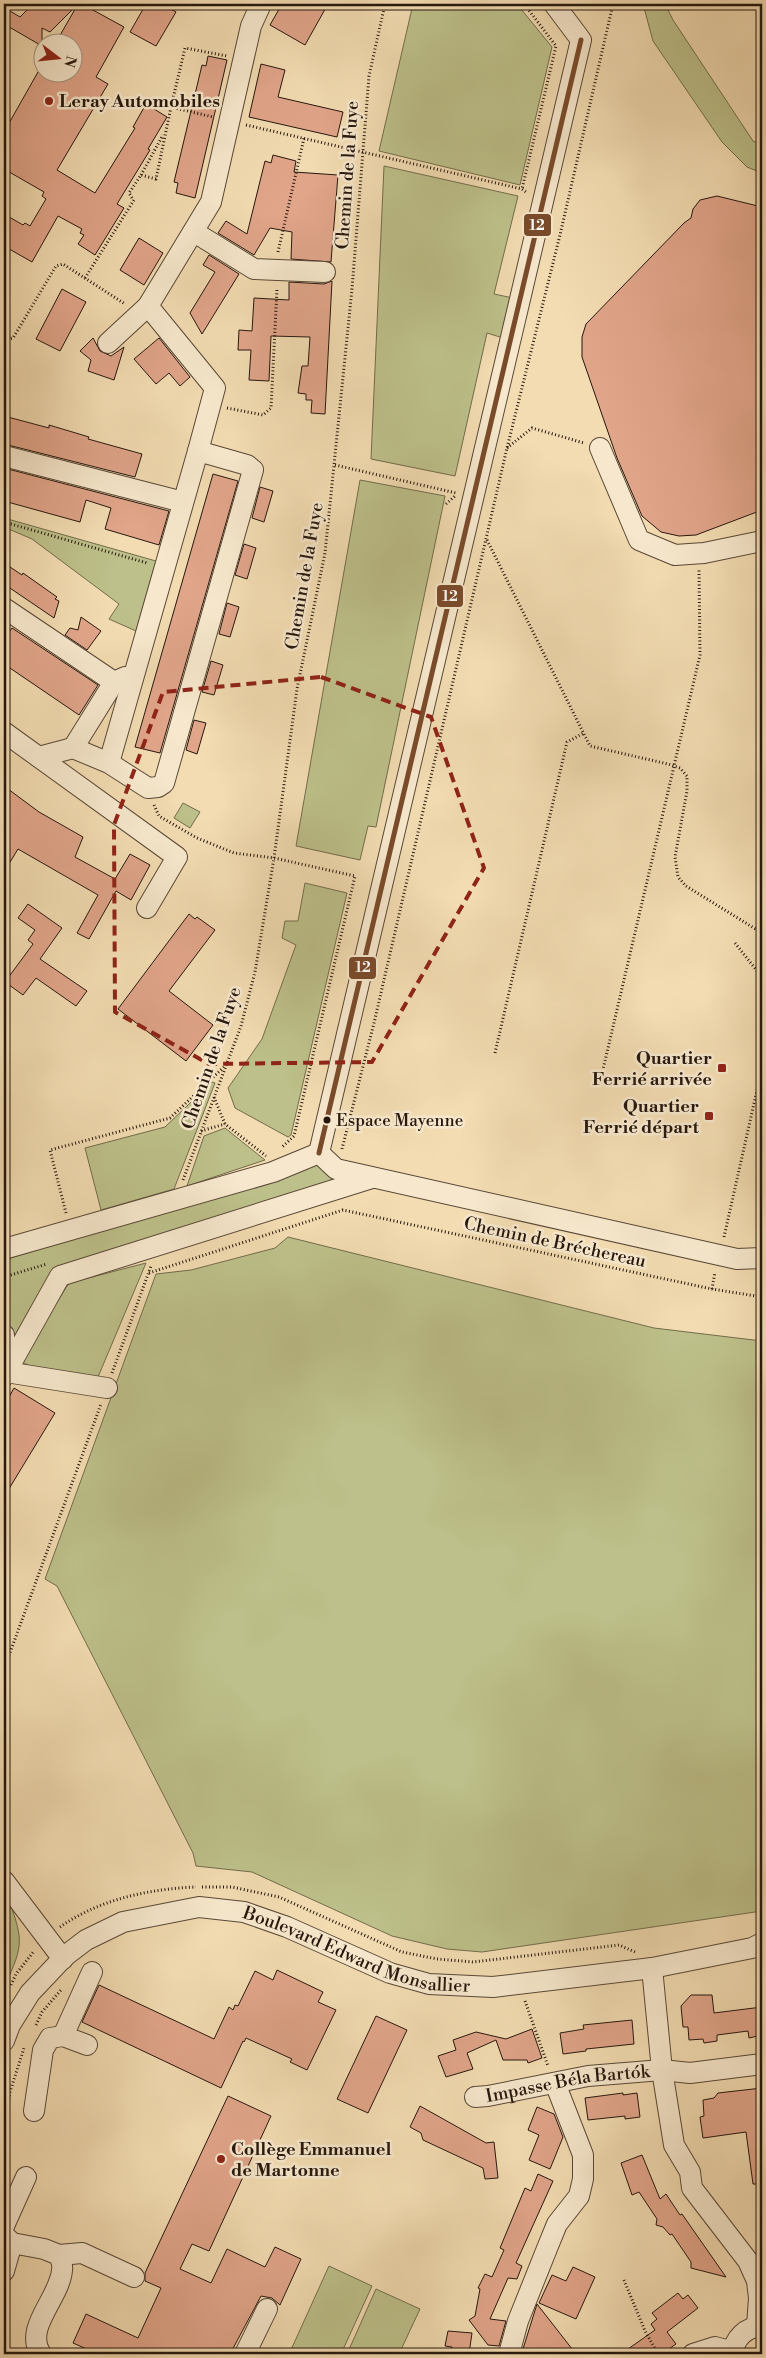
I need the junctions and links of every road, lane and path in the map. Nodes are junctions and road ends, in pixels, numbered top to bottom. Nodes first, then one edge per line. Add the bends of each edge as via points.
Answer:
1 (261, 4) edge
2 (385, 4) edge
3 (521, 4) edge
4 (554, 4) edge
5 (613, 4) edge
6 (230, 57) dead end
7 (171, 107) junction
8 (228, 120) junction
9 (166, 130) junction
10 (304, 138) junction
11 (364, 152) junction
12 (141, 174) junction
13 (522, 189) junction
14 (542, 205) junction
15 (194, 232) junction
16 (277, 269) junction
17 (325, 272) dead end
18 (84, 278) junction
19 (144, 310) junction
20 (4, 340) edge
21 (108, 343) dead end
22 (210, 405) junction
23 (536, 429) dead end
24 (600, 448) joint
25 (198, 451) junction
26 (4, 456) edge
27 (335, 465) junction
28 (457, 493) dead end
29 (183, 502) junction
30 (4, 522) edge
31 (487, 540) junction
32 (762, 541) edge
33 (698, 554) junction
34 (164, 568) junction
35 (4, 608) edge
36 (134, 674) junction
37 (114, 682) junction
38 (4, 732) edge
39 (584, 734) junction
40 (72, 748) junction
41 (39, 757) junction
42 (109, 763) junction
43 (674, 766) junction
44 (148, 788) junction
45 (274, 858) junction
46 (147, 908) dead end
47 (762, 933) edge
48 (735, 943) dead end
49 (762, 970) edge
50 (495, 1053) dead end
51 (226, 1064) junction
52 (762, 1068) edge
53 (601, 1078) dead end
54 (214, 1097) junction
55 (224, 1124) junction
56 (201, 1131) junction
57 (197, 1142) dead end
58 (319, 1153) junction
59 (271, 1165) junction
60 (337, 1179) junction
61 (283, 1206) junction
62 (343, 1210) junction
63 (290, 1226) junction
64 (70, 1230) junction
65 (4, 1250) edge
66 (728, 1257) junction
67 (762, 1258) edge
68 (149, 1273) dead end
69 (712, 1289) junction
70 (762, 1297) edge
71 (4, 1335) edge
72 (5, 1374) edge
73 (107, 1388) dead end
74 (4, 1881) edge
75 (762, 1943) edge
76 (63, 1959) junction
77 (652, 1968) junction
78 (92, 1972) dead end
79 (66, 1984) dead end
80 (534, 1997) dead end
81 (524, 1998) junction
82 (516, 2000) dead end
83 (34, 2029) dead end
84 (63, 2036) junction
85 (4, 2041) edge
86 (25, 2045) dead end
87 (87, 2045) dead end
88 (762, 2064) edge
89 (662, 2070) junction
90 (555, 2083) junction
91 (475, 2097) dead end
92 (34, 2111) dead end
93 (4, 2127) edge
94 (26, 2177) dead end
95 (7, 2235) edge
96 (59, 2255) junction
97 (4, 2271) edge
98 (134, 2277) dead end
99 (624, 2280) dead end
100 (267, 2309) dead end
101 (760, 2326) edge
102 (733, 2353) edge
103 (41, 2354) edge
104 (245, 2354) edge
105 (509, 2354) edge
106 (658, 2354) edge
107 (693, 2354) edge

1 - 8 street via 250,26
2 - 11 path, Chemin de la Fuye via 368,76
3 - 13 path via 556,46
4 - 14 street via 581,40
5 - 31 path via 561,237
6 - 7 path via 185,48
7 - 8 path
7 - 9 path
8 - 10 path
8 - 15 street via 211,202
9 - 12 path
9 - 12 path via 156,179
10 - 11 path
10 - 16 path via 278,246
11 - 13 path
11 - 27 path, Chemin de la Fuye
12 - 18 path via 129,193 133,199
13 - 14 path
14 - 58 street
15 - 16 street via 254,269
15 - 19 street
16 - 17 street
16 - 22 path via 271,408 263,414
18 - 19 path
18 - 20 path via 62,264 56,266 13,338
19 - 21 street
19 - 22 street via 215,388
22 - 25 street
23 - 24 path
24 - 33 street via 639,540 675,555
25 - 29 street
25 - 44 street via 248,465 253,470 164,783
26 - 29 street
27 - 28 path
27 - 45 path, Chemin de la Fuye via 325,554 297,688
29 - 34 street
30 - 34 path
31 - 39 path
31 - 60 path
32 - 33 street
33 - 43 path via 700,655
34 - 36 street
35 - 37 street
36 - 37 street
36 - 42 street
37 - 40 street
38 - 41 street
39 - 43 path via 590,746
39 - 50 path via 567,742
40 - 41 street
40 - 42 street
41 - 46 street via 178,857
42 - 44 street
43 - 47 path via 687,776 675,857 678,877 686,886
43 - 53 path
44 - 45 path via 159,816 197,838 234,853
45 - 51 path, Chemin de la Fuye via 255,972 241,1026
45 - 59 path via 355,876 294,1136
48 - 49 path via 761,976
51 - 54 path, Chemin de la Fuye
51 - 64 path via 170,1118 50,1150
52 - 66 path
54 - 55 path
54 - 56 path, Chemin de la Fuye
55 - 56 path
55 - 59 path
56 - 57 path, Chemin de la Fuye
58 - 59 street
58 - 60 street
59 - 64 street via 228,1184 160,1206
60 - 61 street
60 - 62 path
60 - 66 street via 374,1177
61 - 63 path
61 - 72 street via 60,1276
62 - 63 path
62 - 69 path, Chemin de Bréchereau
63 - 68 path
64 - 65 street
66 - 67 street
66 - 69 path
69 - 70 path, Chemin de Bréchereau
71 - 72 street
72 - 73 street
74 - 76 street
75 - 77 street, Boulevard Edward Monsallier via 743,1950
76 - 77 street, Boulevard Edward Monsallier via 86,1940 123,1922 200,1907 244,1912 287,1927 390,1973 429,1984 493,1987
76 - 85 street, Boulevard Edward Monsallier via 30,1993
77 - 89 street
78 - 84 street
79 - 83 path via 42,2012
80 - 81 path
81 - 82 path
81 - 90 path
84 - 87 street
84 - 92 street via 50,2038 43,2050
86 - 93 path via 10,2092
88 - 89 street, Impasse Béla Bartók via 690,2073
89 - 90 street, Impasse Béla Bartók via 588,2076
89 - 101 street via 674,2145 690,2172 692,2188 748,2261 757,2281
90 - 91 street, Impasse Béla Bartók
90 - 105 street via 583,2155 583,2179 579,2196 557,2224 518,2321
94 - 95 street
95 - 96 street
95 - 97 street
96 - 98 street via 82,2253
96 - 103 street via 63,2268 60,2281 37,2330 35,2342
99 - 106 path
100 - 104 street
101 - 102 street via 741,2335
102 - 107 street via 715,2348

